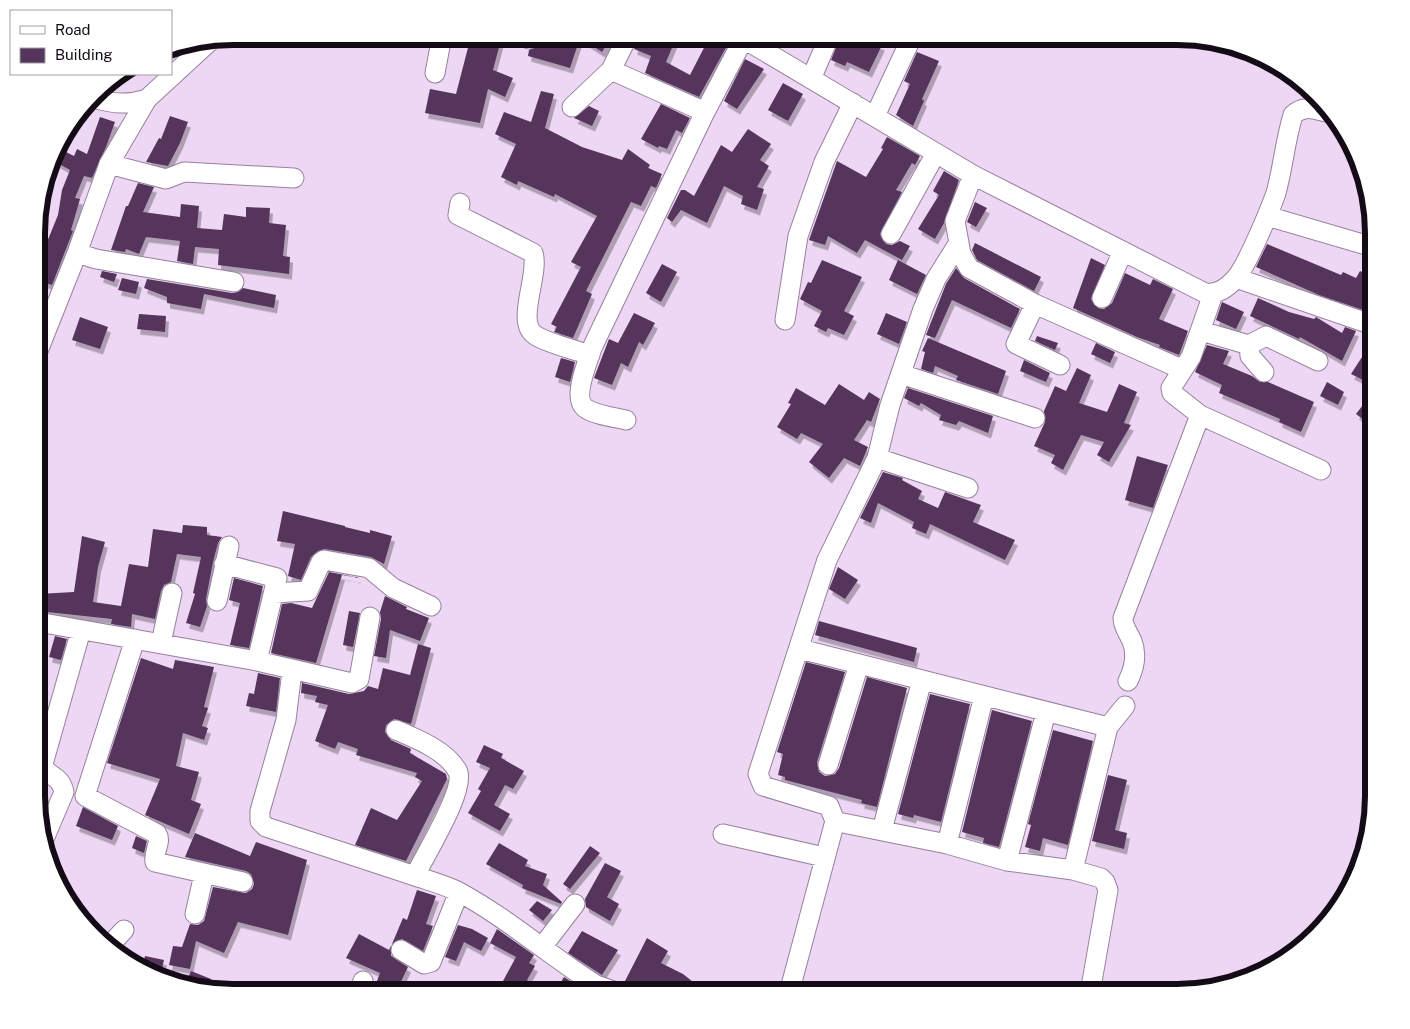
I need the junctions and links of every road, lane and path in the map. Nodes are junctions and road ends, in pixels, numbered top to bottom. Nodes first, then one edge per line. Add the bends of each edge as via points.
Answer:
1 (440, 45) edge
2 (624, 45) edge
3 (738, 45) edge
4 (755, 45) edge
5 (826, 45) edge
6 (908, 45) edge
7 (202, 48) edge
8 (611, 70) junction
9 (435, 73) dead end
10 (811, 79) junction
11 (147, 99) junction
12 (100, 100) edge
13 (853, 103) junction
14 (572, 107) dead end
15 (1319, 111) edge
16 (705, 112) junction
17 (875, 116) junction
18 (936, 153) junction
19 (115, 166) junction
20 (973, 175) junction
21 (294, 178) dead end
22 (460, 202) dead end
23 (1267, 216) junction
24 (891, 234) dead end
25 (958, 244) junction
26 (1365, 245) edge
27 (1123, 251) junction
28 (86, 256) junction
29 (1236, 278) junction
30 (234, 282) dead end
31 (1213, 294) junction
32 (1102, 298) dead end
33 (1035, 304) junction
34 (785, 320) dead end
35 (1365, 322) edge
36 (1200, 331) junction
37 (45, 337) edge
38 (1249, 345) junction
39 (590, 355) junction
40 (1318, 361) dead end
41 (1060, 365) dead end
42 (1181, 369) junction
43 (1264, 372) dead end
44 (901, 374) junction
45 (1200, 415) junction
46 (1035, 418) dead end
47 (626, 420) dead end
48 (877, 458) junction
49 (1321, 470) dead end
50 (968, 488) dead end
51 (172, 593) dead end
52 (274, 593) junction
53 (217, 601) dead end
54 (431, 606) dead end
55 (370, 618) dead end
56 (45, 623) edge
57 (82, 630) junction
58 (135, 639) junction
59 (161, 643) junction
60 (800, 649) junction
61 (257, 661) junction
62 (859, 664) junction
63 (292, 671) junction
64 (922, 680) junction
65 (1128, 681) dead end
66 (984, 696) junction
67 (1125, 706) dead end
68 (1046, 712) junction
69 (1108, 727) junction
70 (396, 730) dead end
71 (45, 757) edge
72 (828, 765) dead end
73 (45, 770) edge
74 (835, 821) junction
75 (48, 829) edge
76 (882, 830) junction
77 (723, 834) dead end
78 (947, 844) junction
79 (824, 857) junction
80 (1007, 861) junction
81 (1073, 870) junction
82 (204, 874) junction
83 (416, 876) junction
84 (243, 882) dead end
85 (459, 892) junction
86 (575, 904) dead end
87 (195, 914) dead end
88 (124, 930) dead end
89 (112, 940) edge
90 (542, 947) junction
91 (401, 950) dead end
92 (588, 984) edge
93 (791, 984) edge
94 (1092, 984) edge

1 - 9 street
2 - 8 street
3 - 16 street
4 - 10 street
5 - 10 street
6 - 17 street
7 - 11 street
8 - 14 street
8 - 16 street
10 - 13 street
11 - 12 street via 124,105
11 - 19 street
13 - 17 street
13 - 34 street via 824,162 798,236
15 - 23 street via 1307,108 1293,115 1276,193
16 - 39 street
17 - 18 street
18 - 20 street
18 - 24 street
19 - 21 street via 166,179 184,172
19 - 28 street
20 - 25 street via 955,220
20 - 27 street
22 - 39 street via 458,216 533,253 534,272 527,322 535,335
23 - 26 street
23 - 29 street
25 - 33 street via 969,268
25 - 44 street via 922,309
27 - 31 street via 1205,293
27 - 32 street
28 - 30 street
28 - 37 street
29 - 31 street
29 - 35 street
31 - 36 street
33 - 41 street via 1016,344
33 - 42 street
36 - 38 street
36 - 42 street via 1191,358
38 - 40 street via 1266,336
38 - 43 street via 1250,356
39 - 47 street via 579,390 582,405 594,412
42 - 45 street via 1171,388 1172,393
44 - 46 street
44 - 48 street
45 - 49 street
45 - 65 street via 1123,618 1134,650 1133,671
48 - 50 street
48 - 60 street via 827,560
51 - 59 street
52 - 53 street via 277,580 274,575 226,555
52 - 54 street via 308,591 320,562 324,560 369,568 394,588
52 - 61 street
55 - 63 street via 359,679 355,683
56 - 57 street
57 - 58 street
57 - 71 street
58 - 59 street
58 - 82 street via 85,796 157,834 155,862
59 - 61 street
60 - 62 street
60 - 74 street via 758,774 759,780 763,786 829,806
61 - 63 street
62 - 64 street
62 - 72 street
63 - 83 street via 286,720 260,821 266,827
64 - 66 street
64 - 76 street
66 - 68 street
66 - 78 street
67 - 69 street
68 - 69 street
68 - 80 street
69 - 81 street
70 - 83 street via 436,750 456,768 459,775 449,811
73 - 75 street via 61,780 64,792
74 - 76 street
74 - 79 street
76 - 78 street
77 - 79 street
78 - 80 street
79 - 93 street
80 - 81 street
81 - 94 street via 1101,878 1108,886
82 - 84 street
82 - 87 street
83 - 85 street
85 - 90 street
85 - 91 street via 430,962 424,964
86 - 90 street
88 - 89 street
90 - 92 street

